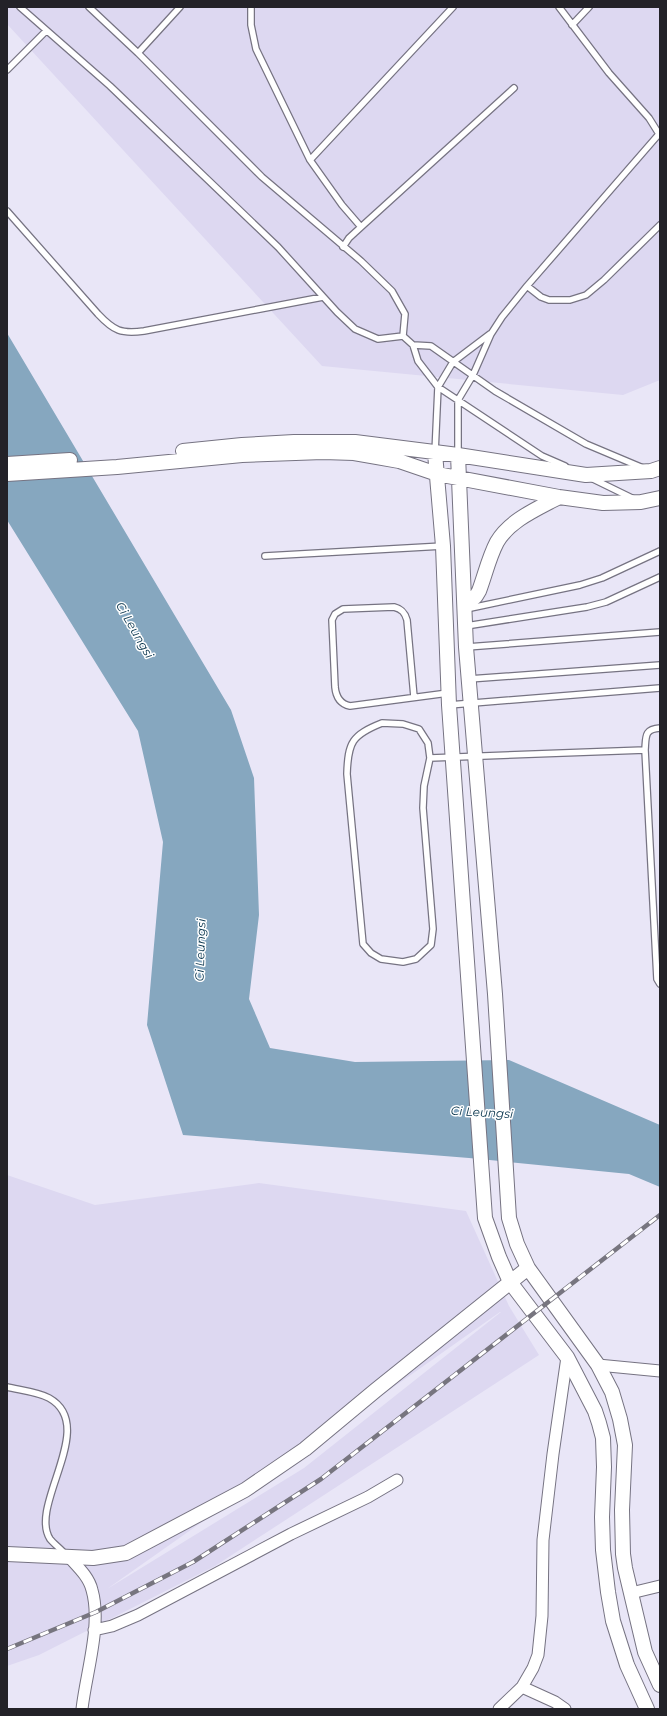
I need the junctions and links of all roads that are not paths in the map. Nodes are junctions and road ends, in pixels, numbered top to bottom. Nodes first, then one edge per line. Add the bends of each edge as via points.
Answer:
1 (20, 7) edge
2 (89, 7) edge
3 (180, 7) edge
4 (252, 7) edge
5 (453, 7) edge
6 (559, 7) edge
7 (589, 7) edge
8 (572, 25) junction
9 (46, 31) junction
10 (138, 53) junction
11 (7, 70) edge
12 (514, 88) dead end
13 (660, 133) edge
14 (310, 160) junction
15 (7, 211) edge
16 (660, 225) edge
17 (361, 227) junction
18 (343, 247) junction
19 (527, 286) junction
20 (323, 297) junction
21 (491, 334) junction
22 (403, 336) junction
23 (412, 344) junction
24 (453, 362) junction
25 (473, 375) junction
26 (438, 387) junction
27 (458, 400) junction
28 (435, 453) junction
29 (458, 455) junction
30 (117, 462) junction
31 (7, 464) edge
32 (656, 471) edge
33 (7, 474) edge
34 (437, 474) junction
35 (586, 476) junction
36 (459, 478) junction
37 (559, 497) junction
38 (660, 498) edge
39 (641, 502) junction
40 (660, 506) edge
41 (443, 546) junction
42 (660, 551) edge
43 (265, 556) dead end
44 (660, 577) edge
45 (464, 608) junction
46 (465, 626) junction
47 (660, 632) edge
48 (466, 647) junction
49 (660, 665) edge
50 (468, 679) junction
51 (660, 688) edge
52 (414, 697) junction
53 (449, 699) junction
54 (470, 702) junction
55 (660, 728) edge
56 (645, 750) junction
57 (452, 756) junction
58 (475, 756) junction
59 (430, 758) junction
60 (660, 984) edge
61 (528, 1268) junction
62 (510, 1282) junction
63 (567, 1357) junction
64 (598, 1365) junction
65 (660, 1371) edge
66 (7, 1386) edge
67 (397, 1480) dead end
68 (7, 1554) edge
69 (69, 1557) junction
70 (660, 1586) edge
71 (631, 1593) junction
72 (94, 1630) junction
73 (660, 1685) edge
74 (522, 1687) junction
75 (82, 1709) edge
76 (499, 1709) edge
77 (565, 1709) edge
78 (647, 1709) edge

1 - 9 lane
2 - 10 lane
3 - 10 lane
4 - 14 lane via 251,25 256,49
5 - 14 lane
6 - 8 lane
7 - 8 lane
8 - 13 lane
9 - 11 lane
9 - 20 lane via 110,86 278,246
10 - 18 lane via 262,177
12 - 17 lane
13 - 19 lane
14 - 17 lane
15 - 20 lane via 106,322 120,331 134,333
16 - 19 lane via 604,280 586,294 570,300 549,300
17 - 18 lane
18 - 22 lane via 392,291 405,314
19 - 21 lane
20 - 22 lane via 362,333 378,339
21 - 24 lane
21 - 25 lane
22 - 23 lane
23 - 24 lane via 431,346
23 - 26 lane via 418,362
24 - 25 lane
24 - 26 lane
25 - 27 lane
25 - 32 lane via 495,391 586,444
26 - 27 lane
26 - 28 lane
27 - 29 lane
27 - 35 lane via 542,456
28 - 29 street
28 - 30 street via 355,442 294,442 242,445
28 - 34 street
29 - 35 street
29 - 36 street
30 - 31 street
30 - 33 street
30 - 34 street via 242,455 354,453 399,462
32 - 35 street
34 - 36 street
34 - 41 street
35 - 39 lane
36 - 37 street
36 - 45 street
37 - 39 street via 603,503
37 - 45 street via 519,519 505,531 496,543 479,591
38 - 39 street
39 - 40 lane
41 - 43 lane
41 - 53 street
42 - 45 lane via 602,578
44 - 46 lane via 606,602 587,607
45 - 46 street
46 - 48 street
47 - 48 lane
48 - 50 street
49 - 50 lane
50 - 54 street
51 - 54 lane
52 - 52 lane via 350,706 342,703 336,695 335,687 332,620 335,614 343,609 394,607 404,612 407,620
52 - 53 lane
53 - 54 lane
53 - 57 street
54 - 58 street
55 - 56 lane via 653,728 646,734
56 - 58 lane
56 - 60 lane via 657,979
57 - 58 lane
57 - 59 lane
57 - 62 street via 486,1218
58 - 61 street via 496,994 509,1218
59 - 59 lane via 428,743 419,729 382,722 363,730 353,740 347,757 362,944 381,959 403,962 416,958 431,945 433,929 423,808 424,786
61 - 62 street
61 - 64 street
62 - 63 street
62 - 69 street via 305,1449 245,1490 126,1553 93,1558
63 - 74 street via 545,1511 542,1616 538,1655
63 - 78 street via 595,1411 603,1438 602,1524 608,1592 613,1621
64 - 65 street
64 - 71 street via 612,1392 623,1431 623,1554
66 - 69 lane via 48,1398 60,1407 65,1420 67,1437 63,1459 47,1509 46,1526 50,1538
67 - 72 street via 138,1615 112,1626
68 - 69 street
69 - 72 street via 87,1578 92,1589 96,1612
70 - 71 street
71 - 73 street via 645,1652
72 - 75 street
74 - 76 street
74 - 77 street

